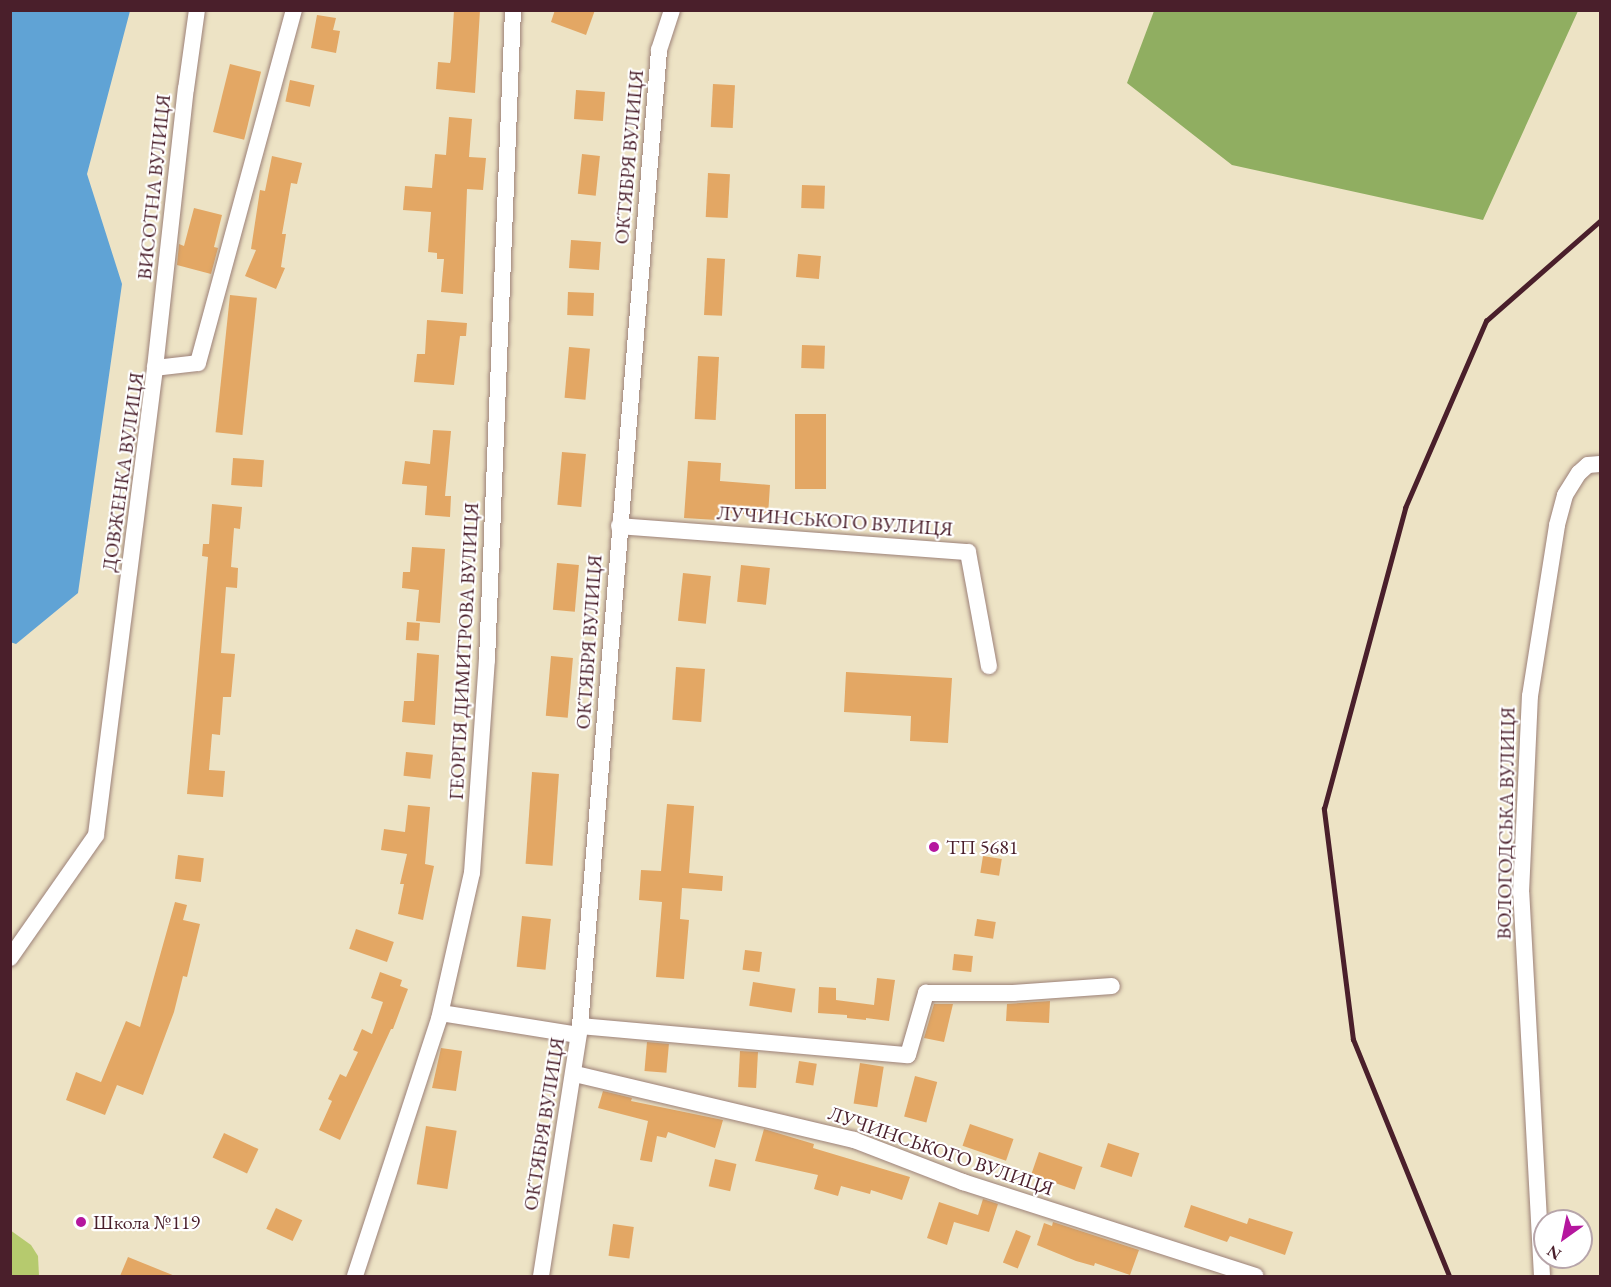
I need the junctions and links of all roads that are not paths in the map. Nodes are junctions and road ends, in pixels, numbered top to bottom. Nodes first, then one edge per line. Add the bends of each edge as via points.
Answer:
1 (197, 10) edge
2 (294, 10) edge
3 (513, 10) edge
4 (672, 10) edge
5 (155, 368) junction
6 (1600, 464) edge
7 (619, 526) junction
8 (989, 666) dead end
9 (10, 958) edge
10 (1112, 986) dead end
11 (441, 1013) junction
12 (579, 1031) junction
13 (574, 1074) junction
14 (356, 1276) edge
15 (541, 1276) edge
16 (1255, 1276) edge
17 (1542, 1276) edge

1 - 5 street, ВИСОТНА ВУЛИЦЯ
2 - 5 street, ДОВЖЕНКА ВУЛИЦЯ via 198,363
3 - 11 street, ГЕОРГІЯ ДИМИТРОВА ВУЛИЦЯ via 486,684 472,873
4 - 7 street, ОКТЯБРЯ ВУЛИЦЯ via 658,50
5 - 9 street, ДОВЖЕНКА ВУЛИЦЯ via 96,835
6 - 17 street, ВОЛОГОДСЬКА ВУЛИЦЯ via 1588,465 1565,495 1530,696 1521,893
7 - 8 street, ЛУЧИНСЬКОГО ВУЛИЦЯ via 968,552
7 - 12 street, ОКТЯБРЯ ВУЛИЦЯ
10 - 12 street via 1013,993 926,993 908,1055
11 - 12 street
11 - 14 street, ГЕОРГІЯ ДИМИТРОВА ВУЛИЦЯ
12 - 13 street, ОКТЯБРЯ ВУЛИЦЯ
13 - 15 street, ОКТЯБРЯ ВУЛИЦЯ
13 - 16 street, ЛУЧИНСЬКОГО ВУЛИЦЯ via 854,1140 963,1182

